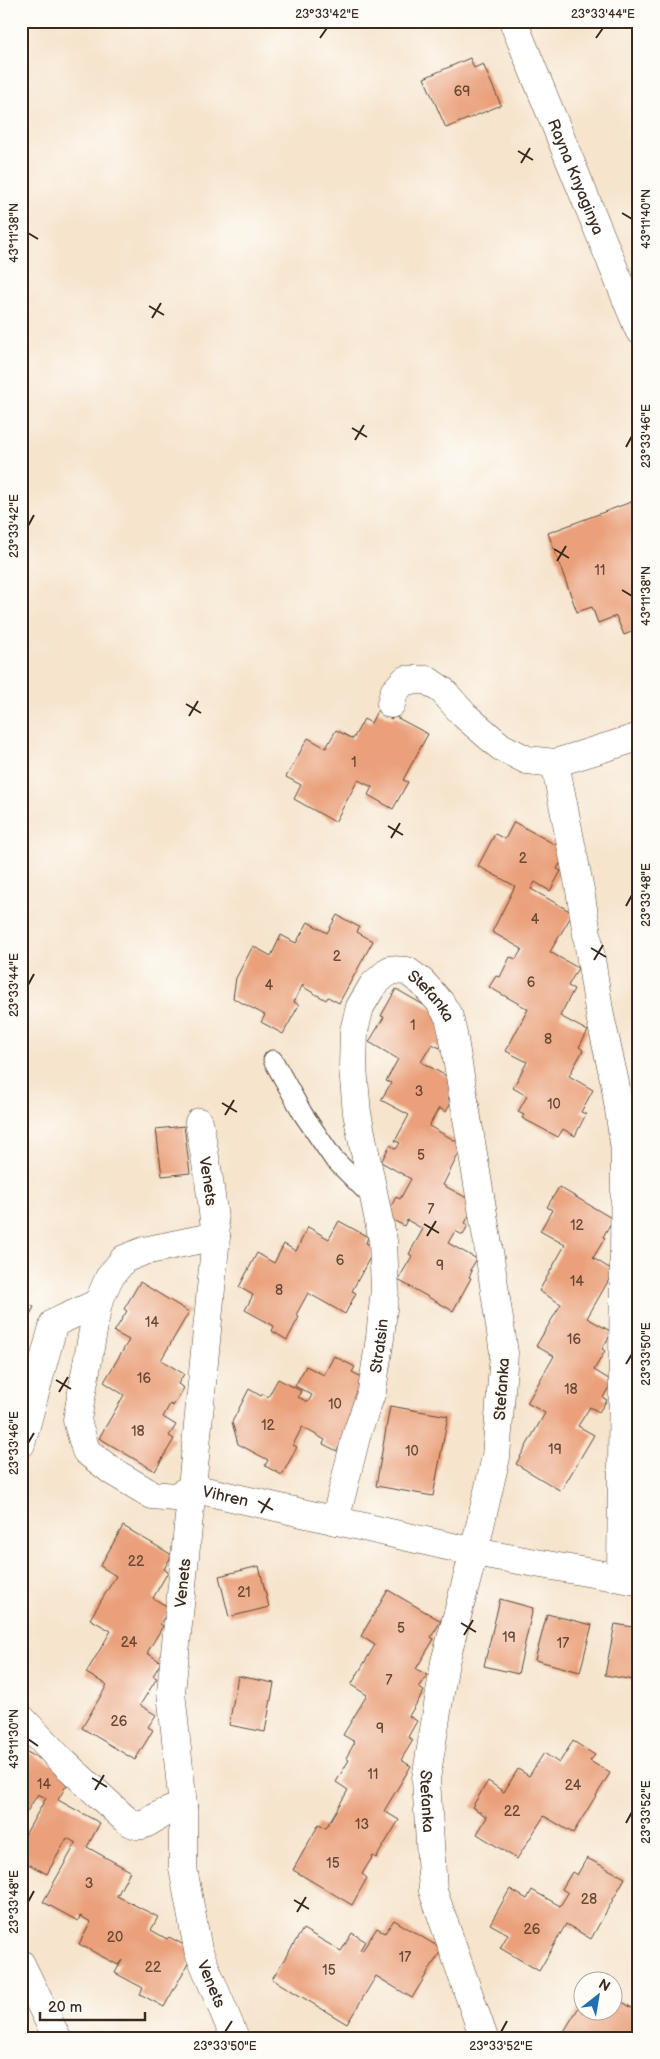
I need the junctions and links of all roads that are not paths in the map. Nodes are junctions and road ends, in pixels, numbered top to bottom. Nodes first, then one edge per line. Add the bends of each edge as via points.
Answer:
1 (513, 21) edge
2 (639, 330) edge
3 (391, 704) dead end
4 (639, 736) edge
5 (555, 763) junction
6 (273, 1060) dead end
7 (199, 1122) dead end
8 (369, 1166) joint
9 (375, 1200) junction
10 (216, 1236) junction
11 (98, 1303) junction
12 (21, 1444) edge
13 (192, 1488) junction
14 (335, 1521) junction
15 (474, 1552) junction
16 (630, 1579) edge
17 (21, 1718) edge
18 (183, 1806) junction
19 (21, 1964) edge
20 (57, 2038) edge
21 (235, 2038) edge
22 (484, 2038) edge

1 - 2 street, Rayna Knyaginya
3 - 5 street via 394,692 405,680 427,680 443,691 464,715 501,747 527,760
4 - 5 street
5 - 16 street via 615,1083 624,1150
6 - 9 lane via 303,1114 333,1158
7 - 10 street, Venets
8 - 9 street, Stratsin
8 - 15 street, Stefanka via 357,1112 354,1031 360,1007 374,985 390,970 407,971 422,982 449,1017 504,1353 496,1457
9 - 14 street, Stratsin via 385,1263 380,1338 372,1391 357,1433
10 - 11 street, Vihren via 144,1251 124,1259 108,1278
10 - 13 street, Venets
11 - 12 street via 54,1323
11 - 13 street, Vihren via 77,1420 86,1451 152,1495 175,1497
13 - 14 street, Vihren
13 - 18 street, Venets via 171,1692
14 - 15 street, Vihren
15 - 16 street, Vihren
15 - 22 street, Stefanka via 445,1662 426,1778 433,1891
17 - 18 street via 134,1825 142,1826
18 - 21 street, Venets via 183,1868 198,1950
19 - 20 street

